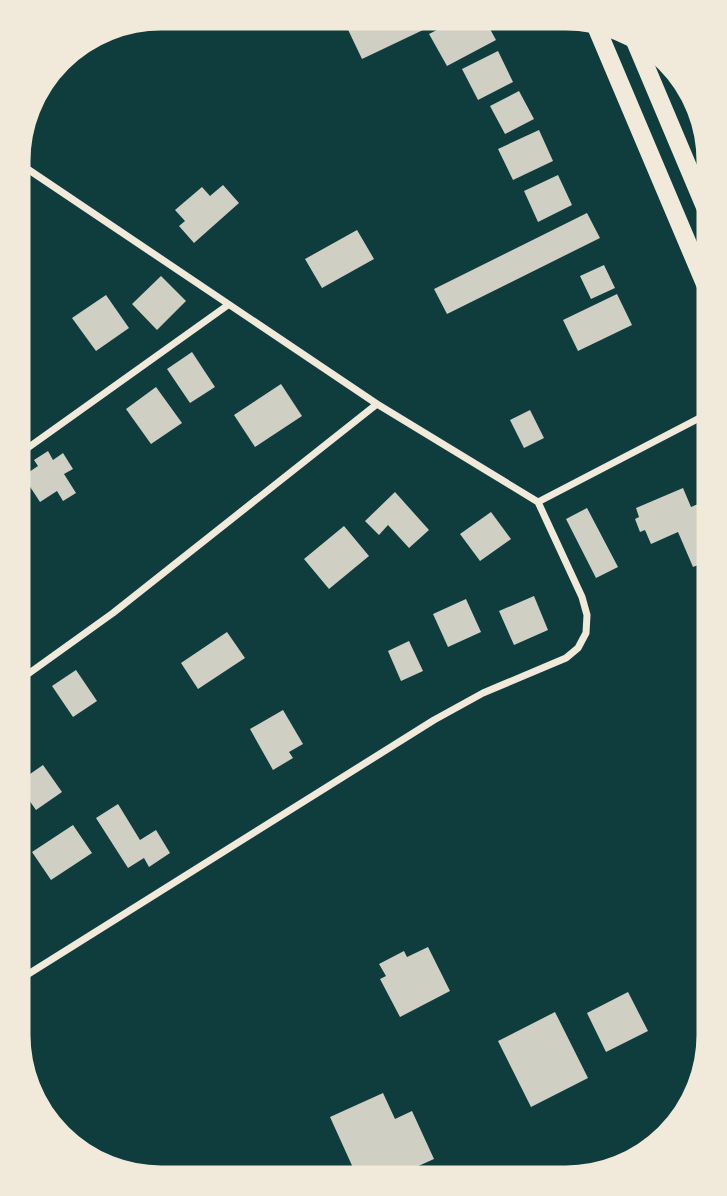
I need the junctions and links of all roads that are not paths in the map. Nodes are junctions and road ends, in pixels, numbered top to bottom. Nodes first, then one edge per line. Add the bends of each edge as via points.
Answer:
1 (598, 30) edge
2 (637, 47) edge
3 (26, 168) dead end
4 (701, 197) edge
5 (701, 274) edge
6 (228, 305) junction
7 (377, 404) junction
8 (701, 417) edge
9 (26, 449) edge
10 (538, 502) junction
11 (26, 676) edge
12 (26, 976) edge

1 - 5 highway
2 - 4 highway
3 - 6 street
6 - 7 street
6 - 9 street
7 - 10 street
7 - 11 street
8 - 10 street
10 - 12 street via 587,615 586,633 578,648 566,658 435,720

